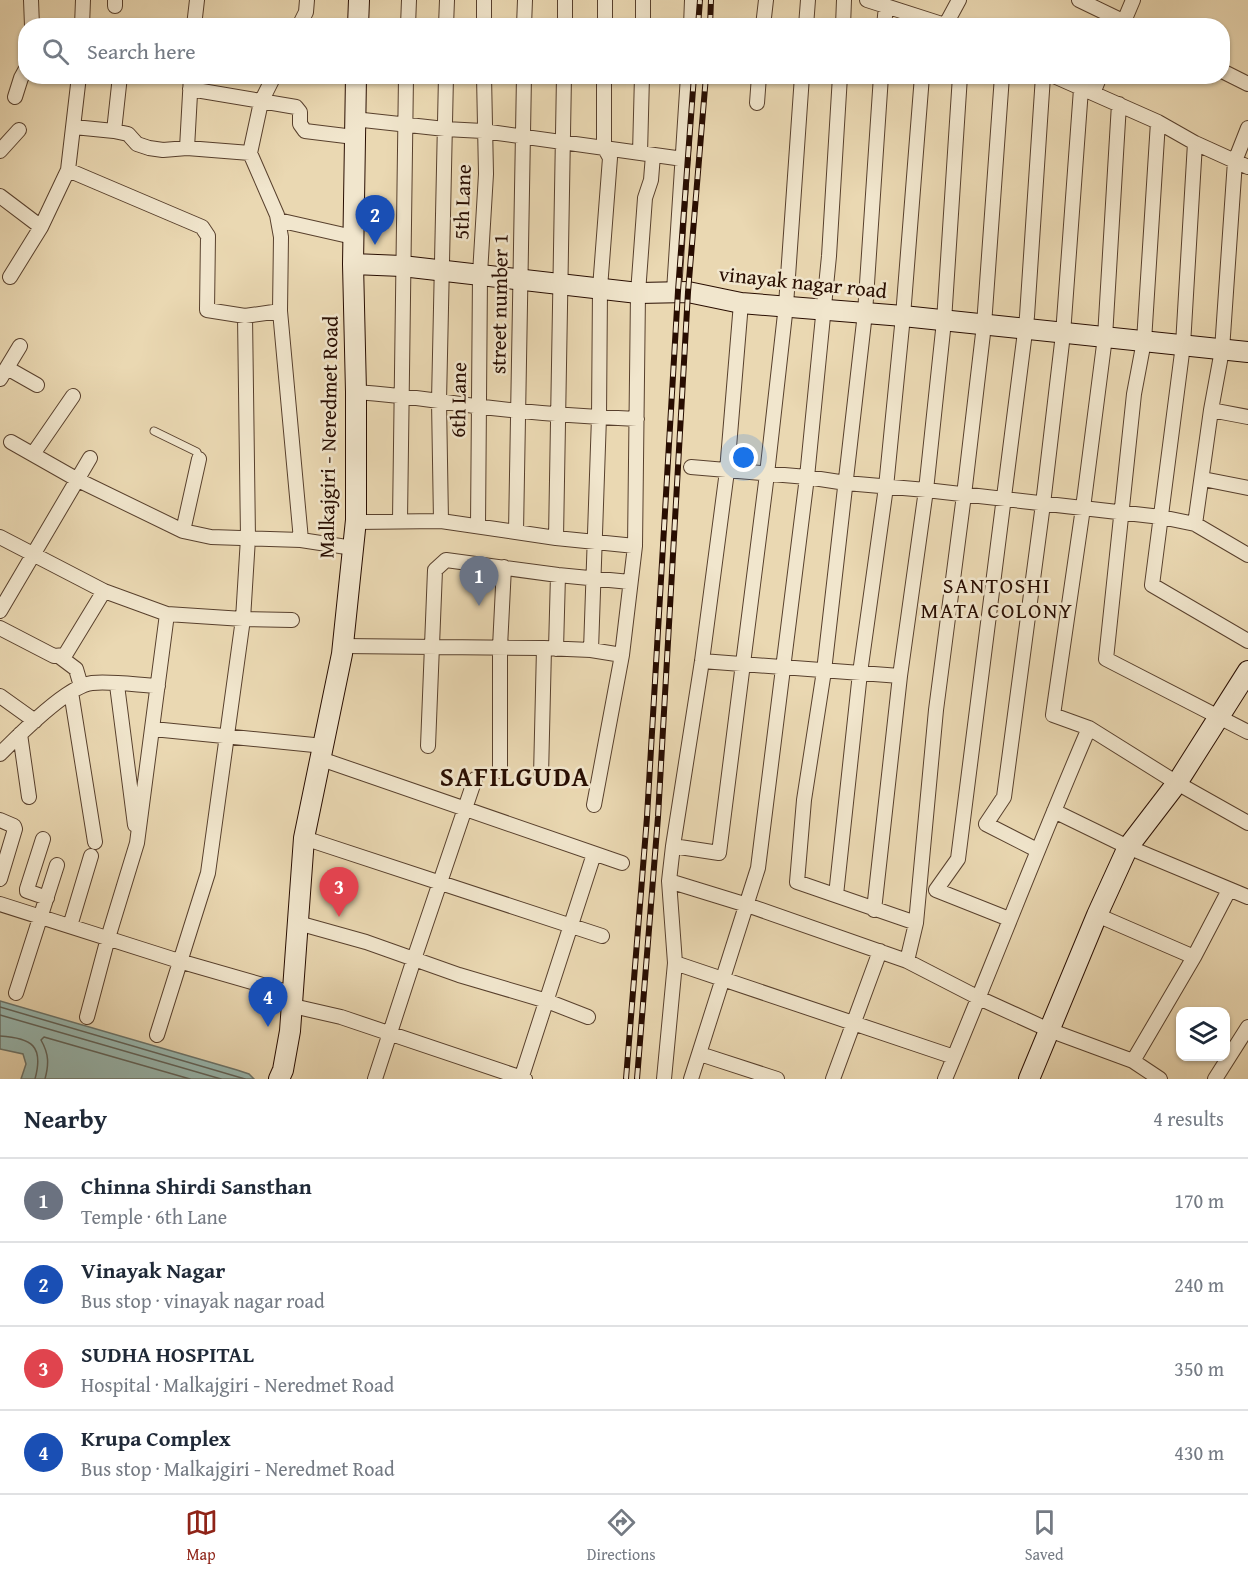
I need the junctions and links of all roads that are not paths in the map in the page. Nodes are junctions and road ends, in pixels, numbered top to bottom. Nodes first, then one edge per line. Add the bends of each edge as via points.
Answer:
1 (31, 0) edge
2 (83, 0) edge
3 (197, 0) edge
4 (307, 0) edge
5 (359, 0) edge
6 (409, 0) edge
7 (447, 0) edge
8 (484, 0) edge
9 (525, 0) edge
10 (566, 0) edge
11 (605, 0) edge
12 (643, 0) edge
13 (692, 0) edge
14 (766, 0) edge
15 (808, 0) edge
16 (844, 0) edge
17 (867, 0) edge
18 (959, 0) edge
19 (1078, 0) edge
20 (1133, 0) edge
21 (885, 6) junction
22 (32, 18) edge
23 (82, 18) edge
24 (195, 18) edge
25 (303, 18) edge
26 (358, 18) edge
27 (408, 18) edge
28 (446, 18) edge
29 (484, 18) edge
30 (524, 18) edge
31 (565, 18) edge
32 (605, 18) edge
33 (643, 18) edge
34 (691, 18) edge
35 (764, 18) edge
36 (807, 18) edge
37 (843, 18) edge
38 (884, 18) edge
39 (916, 18) edge
40 (950, 18) edge
41 (1114, 18) edge
42 (1128, 18) edge
43 (1230, 75) edge
44 (19, 84) edge
45 (78, 84) edge
46 (119, 84) edge
47 (191, 84) edge
48 (195, 84) edge
49 (270, 84) edge
50 (356, 84) edge
51 (406, 84) edge
52 (446, 84) edge
53 (484, 84) edge
54 (524, 84) edge
55 (564, 84) edge
56 (604, 84) edge
57 (643, 84) edge
58 (687, 84) edge
59 (758, 84) edge
60 (801, 84) edge
61 (840, 84) edge
62 (880, 84) edge
63 (921, 84) edge
64 (959, 84) edge
65 (1001, 84) edge
66 (1042, 84) edge
67 (1072, 84) edge
68 (1093, 84) edge
69 (1248, 84) edge
70 (1087, 91) junction
71 (15, 97) dead end
72 (261, 102) junction
73 (757, 103) dead end
74 (1119, 104) junction
75 (1158, 122) junction
76 (405, 124) junction
77 (74, 127) junction
78 (354, 128) junction
79 (1248, 128) edge
80 (445, 129) junction
81 (19, 130) dead end
82 (114, 131) junction
83 (483, 131) junction
84 (523, 136) junction
85 (563, 142) junction
86 (1195, 143) junction
87 (604, 147) junction
88 (187, 148) junction
89 (0, 151) edge
90 (250, 153) junction
91 (647, 154) junction
92 (682, 159) junction
93 (1241, 164) edge
94 (68, 170) junction
95 (0, 196) edge
96 (278, 220) junction
97 (41, 227) junction
98 (353, 237) junction
99 (353, 264) junction
100 (402, 266) junction
101 (441, 271) junction
102 (480, 274) junction
103 (10, 277) dead end
104 (521, 280) junction
105 (562, 285) junction
106 (600, 288) junction
107 (674, 291) junction
108 (638, 293) junction
109 (741, 303) junction
110 (786, 305) junction
111 (824, 310) junction
112 (280, 311) junction
113 (865, 313) junction
114 (245, 315) junction
115 (903, 316) junction
116 (944, 321) junction
117 (984, 325) junction
118 (1024, 329) junction
119 (1063, 334) junction
120 (1105, 337) junction
121 (1144, 341) junction
122 (1183, 345) junction
123 (20, 346) dead end
124 (1222, 350) junction
125 (1248, 352) edge
126 (4, 373) edge
127 (37, 385) dead end
128 (356, 392) junction
129 (402, 395) junction
130 (73, 396) dead end
131 (439, 401) junction
132 (480, 405) junction
133 (519, 410) junction
134 (1211, 410) junction
135 (558, 414) junction
136 (599, 417) junction
137 (1248, 417) edge
138 (637, 419) junction
139 (154, 430) dead end
140 (11, 442) dead end
141 (33, 454) junction
142 (90, 458) dead end
143 (199, 459) joint
144 (691, 467) dead end
145 (726, 471) junction
146 (767, 474) junction
147 (807, 477) junction
148 (1203, 479) junction
149 (78, 480) junction
150 (846, 483) junction
151 (886, 487) junction
152 (1248, 488) edge
153 (926, 490) junction
154 (964, 495) junction
155 (1003, 499) junction
156 (1043, 504) junction
157 (1083, 508) junction
158 (1122, 512) junction
159 (1161, 517) junction
160 (400, 520) junction
161 (441, 521) junction
162 (356, 522) junction
163 (1195, 524) junction
164 (478, 526) junction
165 (183, 531) junction
166 (516, 532) junction
167 (0, 537) edge
168 (248, 538) junction
169 (556, 538) junction
170 (301, 540) junction
171 (594, 543) junction
172 (635, 546) junction
173 (353, 548) junction
174 (34, 554) junction
175 (1248, 555) edge
176 (504, 567) junction
177 (558, 575) junction
178 (592, 578) junction
179 (630, 582) junction
180 (104, 591) junction
181 (0, 611) edge
182 (168, 614) junction
183 (243, 619) junction
184 (292, 620) dead end
185 (0, 628) edge
186 (1248, 641) edge
187 (343, 646) junction
188 (500, 647) junction
189 (431, 648) junction
190 (550, 648) junction
191 (591, 650) junction
192 (621, 655) junction
193 (60, 657) junction
194 (702, 661) junction
195 (743, 665) junction
196 (783, 668) junction
197 (824, 670) junction
198 (1248, 671) edge
199 (860, 673) junction
200 (900, 676) junction
201 (117, 685) junction
202 (158, 686) junction
203 (76, 689) junction
204 (0, 696) edge
205 (1218, 717) junction
206 (35, 721) junction
207 (1089, 728) junction
208 (153, 729) junction
209 (1248, 732) edge
210 (20, 734) junction
211 (228, 737) junction
212 (428, 746) dead end
213 (323, 752) junction
214 (0, 754) edge
215 (500, 771) dead end
216 (541, 776) dead end
217 (475, 778) dead end
218 (1177, 783) junction
219 (29, 797) dead end
220 (594, 805) dead end
221 (466, 808) junction
222 (1054, 811) junction
223 (0, 820) edge
224 (1248, 823) edge
225 (304, 838) junction
226 (43, 839) dead end
227 (95, 842) dead end
228 (137, 843) junction
229 (673, 846) junction
230 (1128, 847) junction
231 (1037, 850) junction
232 (594, 854) junction
233 (91, 856) dead end
234 (622, 862) dead end
235 (57, 865) dead end
236 (0, 879) edge
237 (669, 881) junction
238 (441, 882) junction
239 (1229, 890) junction
240 (836, 895) junction
241 (1248, 897) edge
242 (47, 898) junction
243 (0, 904) edge
244 (747, 906) junction
245 (874, 910) junction
246 (1097, 915) junction
247 (40, 918) junction
248 (1009, 919) junction
249 (298, 923) junction
250 (916, 923) junction
251 (70, 926) junction
252 (571, 926) junction
253 (602, 936) dead end
254 (108, 938) junction
255 (880, 951) junction
256 (1194, 957) junction
257 (414, 959) junction
258 (179, 961) junction
259 (907, 961) junction
260 (675, 963) junction
261 (722, 978) junction
262 (16, 993) dead end
263 (979, 998) junction
264 (293, 1000) junction
265 (547, 1001) junction
266 (87, 1017) dead end
267 (588, 1017) dead end
268 (854, 1022) junction
269 (1248, 1027) edge
270 (1049, 1030) junction
271 (389, 1033) junction
272 (157, 1035) dead end
273 (700, 1054) junction
274 (954, 1057) junction
275 (1133, 1061) junction
276 (522, 1078) edge
277 (279, 1079) edge
278 (375, 1079) edge
279 (664, 1079) edge
280 (691, 1079) edge
281 (777, 1079) edge
282 (833, 1079) edge
283 (945, 1079) edge
284 (1029, 1079) edge
285 (1160, 1079) edge
286 (1215, 1079) edge

1 - 22 street
2 - 23 street
3 - 24 street
4 - 25 street
5 - 26 street
6 - 27 street
7 - 28 street
8 - 29 street
9 - 30 street
10 - 31 street
11 - 32 street
12 - 33 street
13 - 34 street
14 - 35 street
15 - 36 street
16 - 37 street
17 - 21 street
18 - 40 street
19 - 41 street
20 - 42 street
21 - 38 street
21 - 39 street
43 - 69 street
44 - 71 street
45 - 77 street
46 - 82 street
47 - 88 street
48 - 72 street
49 - 72 street
50 - 78 street, Malkajgiri - Neredmet Road
51 - 76 street
52 - 80 street
53 - 83 street, 5th Lane
54 - 84 street, street number 1
55 - 85 street
56 - 87 street
57 - 91 street
58 - 92 street
59 - 73 street
60 - 110 street
61 - 111 street
62 - 113 street
63 - 115 street
64 - 116 street
65 - 117 street
66 - 118 street
67 - 70 street
68 - 70 street
70 - 74 street
70 - 119 street
72 - 78 street via 296,108 305,131
72 - 90 street
74 - 75 street
74 - 120 street
75 - 86 street
75 - 121 street
76 - 78 street
76 - 80 street
76 - 100 street
77 - 82 street
77 - 94 street
78 - 98 street, Malkajgiri - Neredmet Road
79 - 93 street
80 - 83 street
80 - 101 street
81 - 89 street
82 - 88 street via 128,134 137,144 149,148
83 - 84 street
83 - 102 street, 5th Lane via 486,174
84 - 85 street
84 - 104 street, street number 1
85 - 87 street
85 - 105 street
86 - 93 street
86 - 122 street
87 - 91 street
87 - 106 street via 609,158
88 - 90 street
90 - 96 street
91 - 92 street
91 - 108 street via 651,180 645,198
92 - 107 street
93 - 124 street
94 - 97 street
94 - 114 street via 201,226 208,236 207,310
95 - 97 street
96 - 98 street
96 - 112 street
97 - 103 street
98 - 99 street, Malkajgiri - Neredmet Road
99 - 100 street, vinayak nagar road
99 - 128 street, Malkajgiri - Neredmet Road
100 - 101 street, vinayak nagar road
100 - 129 street
101 - 102 street, vinayak nagar road
101 - 131 street
102 - 104 street, vinayak nagar road
102 - 132 street, 6th Lane
104 - 105 street, vinayak nagar road
104 - 133 street, street number 1
105 - 106 street, vinayak nagar road
105 - 135 street
106 - 108 street, vinayak nagar road
106 - 136 street
107 - 108 street, vinayak nagar road
107 - 109 street, vinayak nagar road
108 - 138 street
109 - 110 street, vinayak nagar road
109 - 145 street
110 - 111 street, vinayak nagar road
110 - 146 street
111 - 113 street, vinayak nagar road
111 - 147 street
112 - 114 street
112 - 170 street
113 - 115 street, vinayak nagar road
113 - 150 street
114 - 168 street
115 - 116 street, vinayak nagar road
115 - 151 street
116 - 117 street, vinayak nagar road
116 - 153 street
117 - 118 street, vinayak nagar road
117 - 154 street
118 - 119 street, vinayak nagar road
118 - 155 street
119 - 120 street, vinayak nagar road
119 - 156 street
120 - 121 street, vinayak nagar road
120 - 157 street
121 - 122 street, vinayak nagar road
121 - 158 street via 1134,393
122 - 124 street, vinayak nagar road
122 - 159 street
123 - 126 street
124 - 125 street, vinayak nagar road
124 - 134 street
126 - 127 street
128 - 129 street
128 - 162 street, Malkajgiri - Neredmet Road
129 - 131 street
129 - 160 street
130 - 141 street
131 - 132 street
131 - 161 street
132 - 133 street
132 - 164 street, 6th Lane
133 - 135 street
133 - 166 street, street number 1
134 - 137 street
134 - 148 street
135 - 136 street
135 - 169 street
136 - 138 street
136 - 171 street
138 - 172 street
139 - 143 lane via 197,452
140 - 141 street
141 - 149 street
142 - 149 street
143 - 165 street
144 - 145 street
145 - 146 street
145 - 194 street
146 - 147 street
146 - 195 street
147 - 150 street
147 - 196 street
148 - 152 street
148 - 163 street
149 - 165 street
149 - 174 street
150 - 151 street
150 - 197 street
151 - 153 street
151 - 199 street
153 - 154 street
153 - 200 street
154 - 155 street
154 - 250 street via 936,710
155 - 156 street
155 - 248 street via 958,860 936,890
156 - 157 street
156 - 231 street via 1004,797 986,824
157 - 158 street
157 - 207 street via 1053,715
158 - 159 street
158 - 205 street via 1106,658
159 - 163 street
159 - 186 street via 1152,585
160 - 161 street
160 - 162 street
161 - 164 street
162 - 173 street, Malkajgiri - Neredmet Road
163 - 175 street
164 - 166 street
165 - 168 street
166 - 169 street
167 - 174 street
168 - 170 street
168 - 183 street
169 - 171 street
170 - 173 street
171 - 172 street
171 - 178 street
172 - 179 street
173 - 187 street, Malkajgiri - Neredmet Road
174 - 180 street
174 - 181 street
176 - 177 street
176 - 188 street
176 - 189 street via 446,560 440,564 435,570
177 - 178 street
177 - 190 street
178 - 179 street
178 - 191 street
179 - 192 street
180 - 182 street
180 - 193 street via 65,655
182 - 183 street
182 - 202 street
183 - 184 street
183 - 211 street
185 - 193 street
187 - 189 street
187 - 213 street, Malkajgiri - Neredmet Road
188 - 189 street
188 - 190 street
188 - 215 street
189 - 212 street
190 - 191 street
190 - 216 street
191 - 192 street
192 - 220 street
193 - 203 street via 76,669
194 - 195 street
194 - 229 street
195 - 196 street
195 - 229 street via 720,853
196 - 197 street
196 - 244 street via 758,868
197 - 199 street
197 - 240 street via 804,800 797,882
198 - 205 street
199 - 200 street
199 - 240 street
200 - 245 street
201 - 202 street
201 - 203 street via 92,683
201 - 228 street
202 - 208 street
203 - 206 street
203 - 227 street
204 - 206 street
205 - 209 street
205 - 218 street
206 - 210 street
207 - 218 street
207 - 222 street
208 - 211 street
208 - 228 street
210 - 214 street
210 - 219 street
211 - 213 street
211 - 258 street via 208,873
213 - 221 street
213 - 225 street, Malkajgiri - Neredmet Road
217 - 221 street
218 - 224 street
218 - 230 street
221 - 232 street
221 - 238 street
222 - 230 street
222 - 231 street
223 - 236 street via 15,829
225 - 238 street
225 - 249 street, Malkajgiri - Neredmet Road
226 - 242 street via 27,891
228 - 254 street
229 - 237 street
230 - 239 street
230 - 246 street
231 - 248 street
232 - 234 street
232 - 252 street
233 - 251 street
235 - 242 street
237 - 244 street
237 - 260 street
238 - 252 street
238 - 257 street
239 - 241 street
239 - 256 street
240 - 245 street
242 - 247 street
243 - 247 street
244 - 255 street
244 - 261 street
245 - 250 street
246 - 256 street
246 - 270 street
247 - 251 street
247 - 262 street
248 - 263 street
249 - 257 street
249 - 264 street, Malkajgiri - Neredmet Road
250 - 259 street
251 - 254 street
252 - 253 street
252 - 265 street
254 - 258 street
254 - 266 street
255 - 259 street
255 - 268 street
256 - 275 street
257 - 265 street
257 - 271 street
258 - 264 street
258 - 272 street
259 - 263 street
260 - 261 street
260 - 279 street
261 - 268 street
261 - 273 street
263 - 270 street
263 - 274 street
264 - 271 street
264 - 277 street, Malkajgiri - Neredmet Road
265 - 267 street
265 - 276 street
268 - 274 street
268 - 282 street
269 - 286 street
270 - 275 street
270 - 284 street
271 - 276 street
271 - 278 street
273 - 280 street
273 - 281 street
274 - 283 street
275 - 285 street

